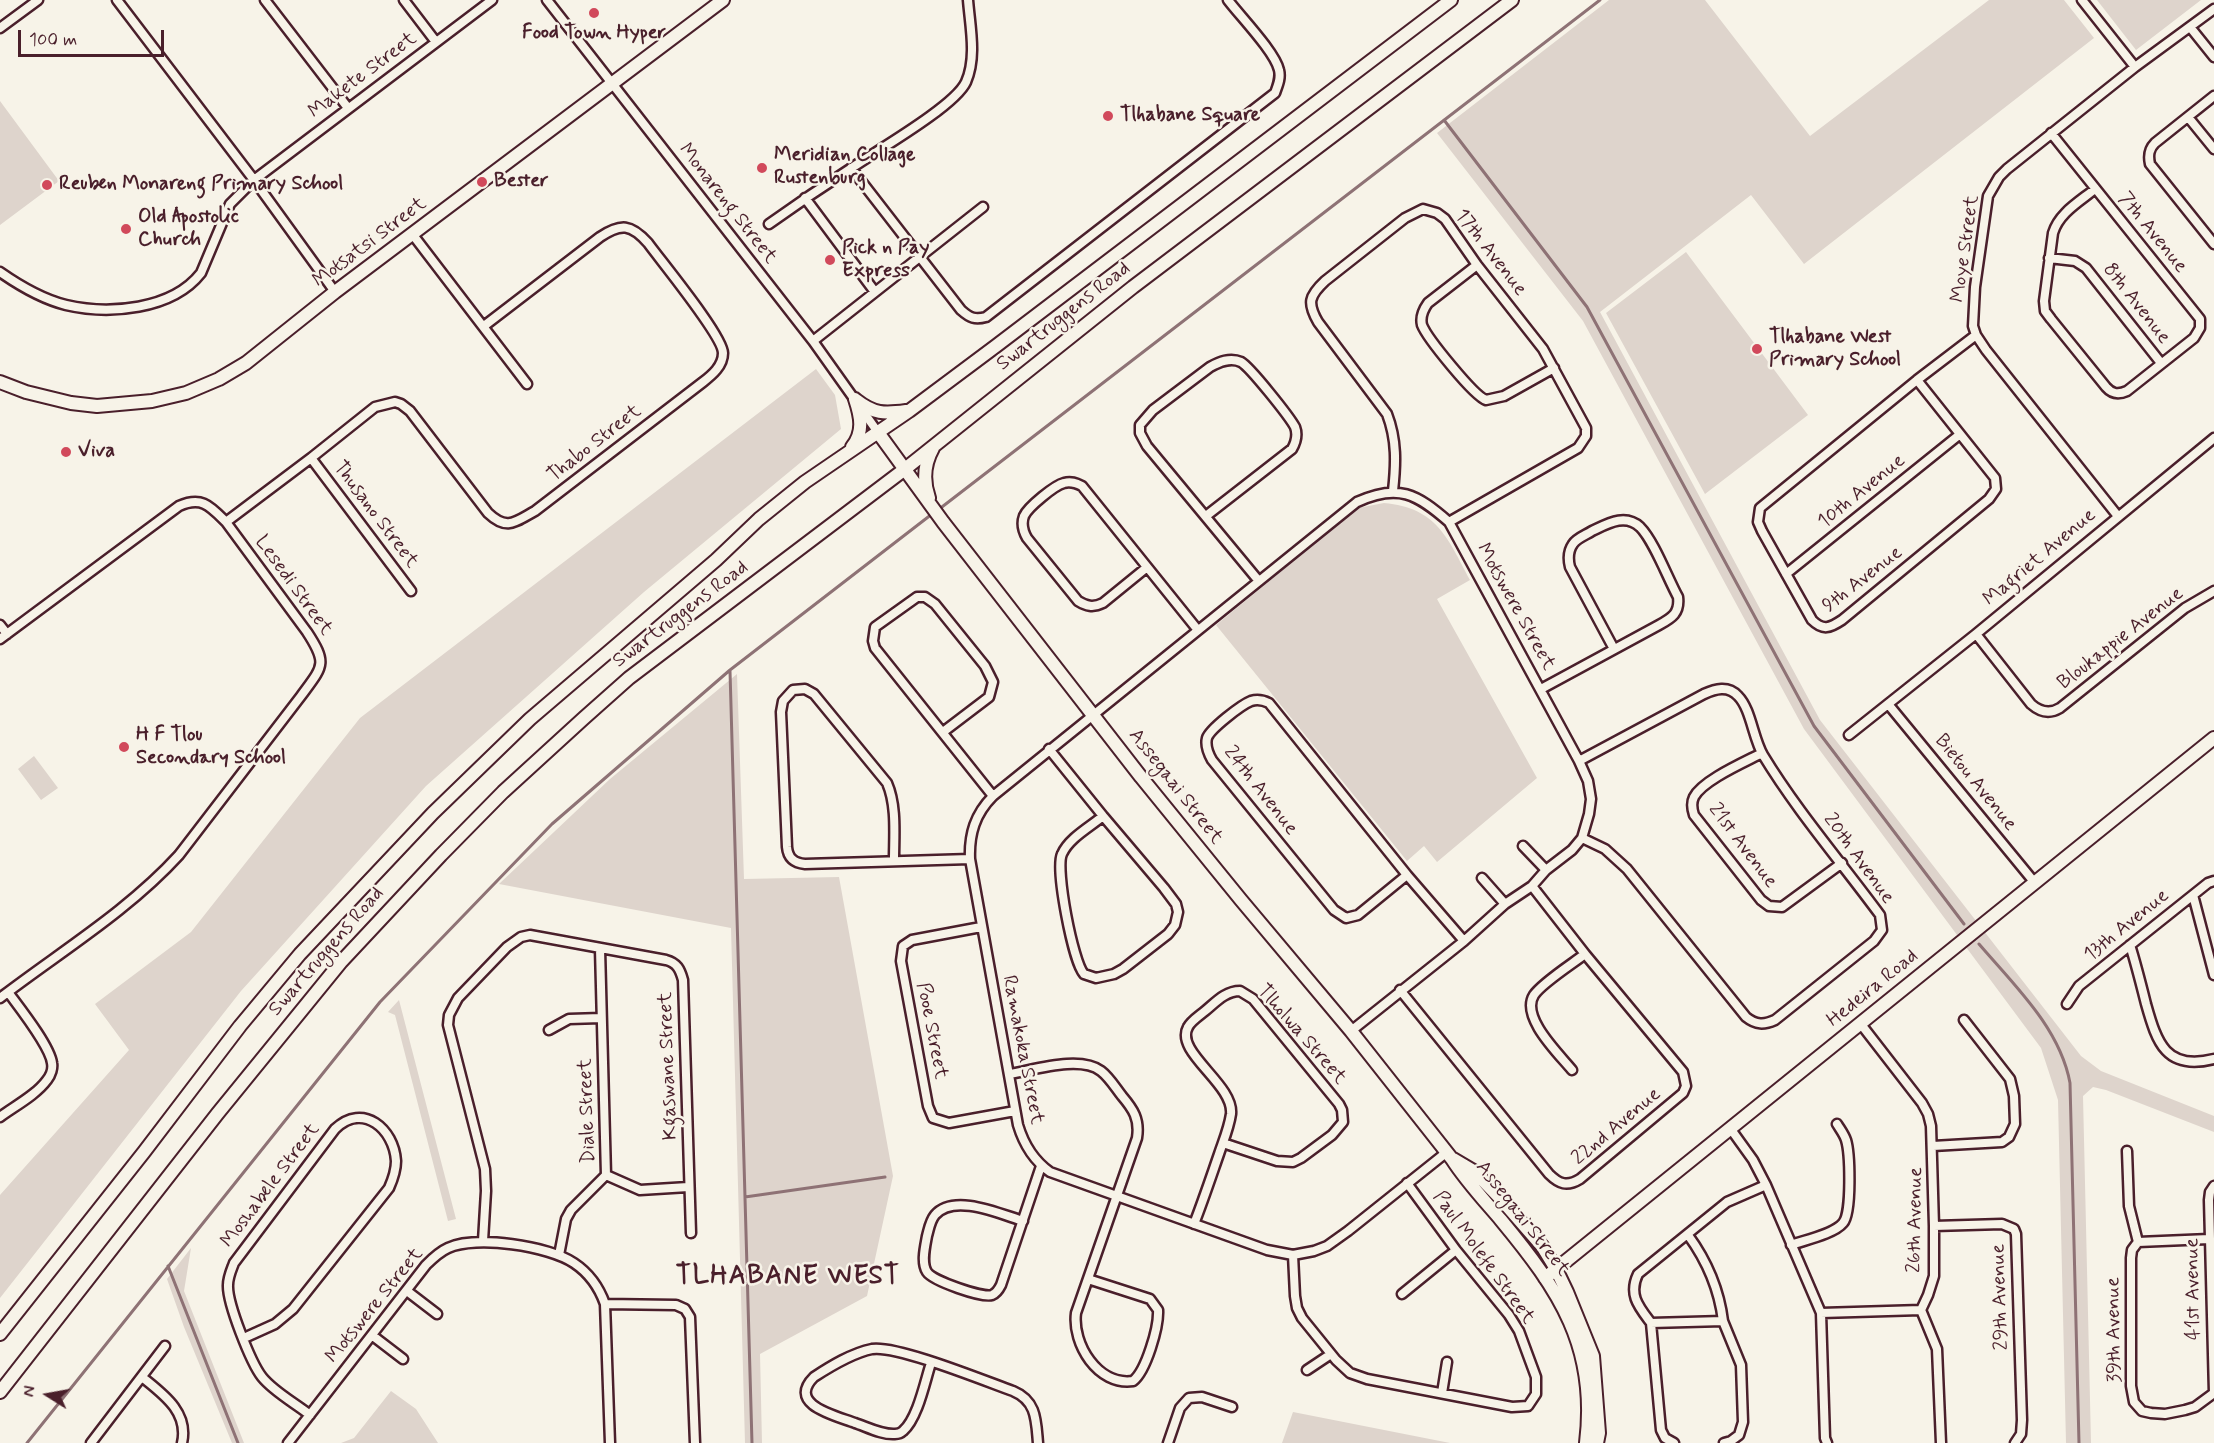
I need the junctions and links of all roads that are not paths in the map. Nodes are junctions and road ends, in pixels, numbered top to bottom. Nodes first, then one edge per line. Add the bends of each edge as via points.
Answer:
1 (38, 0) edge
2 (117, 0) edge
3 (265, 0) edge
4 (404, 0) edge
5 (492, 0) edge
6 (547, 0) edge
7 (723, 0) edge
8 (968, 0) edge
9 (1228, 0) edge
10 (1451, 0) edge
11 (1512, 0) edge
12 (2082, 0) edge
13 (2214, 9) edge
14 (2190, 27) junction
15 (0, 28) edge
16 (436, 42) junction
17 (2214, 57) edge
18 (2135, 68) junction
19 (614, 84) junction
20 (2214, 96) edge
21 (348, 108) junction
22 (2188, 117) junction
23 (2051, 133) junction
24 (2214, 149) edge
25 (851, 168) junction
26 (254, 180) junction
27 (2095, 189) junction
28 (805, 198) junction
29 (983, 207) dead end
30 (769, 224) dead end
31 (413, 235) junction
32 (2214, 244) edge
33 (920, 257) junction
34 (2049, 258) junction
35 (1478, 265) junction
36 (0, 272) edge
37 (335, 292) junction
38 (876, 292) junction
39 (484, 326) junction
40 (1976, 335) junction
41 (813, 341) junction
42 (2161, 363) junction
43 (1554, 368) junction
44 (1917, 380) junction
45 (0, 382) edge
46 (527, 384) dead end
47 (855, 399) junction
48 (909, 411) junction
49 (877, 431) junction
50 (1959, 435) junction
51 (2214, 438) edge
52 (942, 439) junction
53 (848, 453) junction
54 (312, 458) junction
55 (905, 469) junction
56 (1392, 491) junction
57 (931, 505) junction
58 (1206, 516) junction
59 (2117, 516) junction
60 (226, 522) junction
61 (1449, 522) junction
62 (1146, 568) junction
63 (1786, 574) junction
64 (1258, 580) junction
65 (411, 591) dead end
66 (2214, 591) edge
67 (0, 625) edge
68 (1197, 628) junction
69 (1976, 634) junction
70 (3, 637) edge
71 (1614, 649) junction
72 (1541, 689) junction
73 (1888, 704) junction
74 (1093, 714) junction
75 (943, 732) junction
76 (1849, 735) dead end
77 (2214, 738) edge
78 (1049, 749) junction
79 (1762, 753) junction
80 (1579, 760) junction
81 (993, 796) junction
82 (1103, 816) junction
83 (1582, 838) junction
84 (1523, 846) dead end
85 (970, 859) junction
86 (894, 860) junction
87 (1842, 863) junction
88 (1546, 870) junction
89 (1407, 874) junction
90 (1482, 878) dead end
91 (2214, 881) edge
92 (2035, 883) junction
93 (1532, 886) junction
94 (2193, 895) junction
95 (1505, 904) junction
96 (981, 927) junction
97 (1464, 941) junction
98 (2130, 945) junction
99 (600, 949) junction
100 (1585, 954) junction
101 (2214, 975) edge
102 (1400, 990) junction
103 (8, 992) junction
104 (0, 998) edge
105 (2067, 1004) dead end
106 (601, 1018) junction
107 (1964, 1020) dead end
108 (1860, 1023) junction
109 (549, 1030) dead end
110 (1351, 1031) junction
111 (2214, 1059) edge
112 (1572, 1070) dead end
113 (1009, 1074) junction
114 (1015, 1111) junction
115 (0, 1117) edge
116 (1837, 1124) dead end
117 (1730, 1128) junction
118 (1223, 1143) junction
119 (1933, 1146) junction
120 (2127, 1151) dead end
121 (1449, 1155) junction
122 (1041, 1166) junction
123 (606, 1175) junction
124 (1407, 1183) junction
125 (1766, 1185) junction
126 (2214, 1186) edge
127 (688, 1187) junction
128 (1117, 1197) junction
129 (1023, 1221) junction
130 (1194, 1224) junction
131 (1934, 1226) junction
132 (691, 1233) dead end
133 (1688, 1234) junction
134 (2210, 1239) junction
135 (483, 1241) junction
136 (2138, 1242) junction
137 (1791, 1245) junction
138 (1456, 1250) junction
139 (559, 1255) junction
140 (1293, 1255) junction
141 (1556, 1269) junction
142 (1545, 1278) junction
143 (1088, 1279) junction
144 (407, 1291) junction
145 (1402, 1294) dead end
146 (604, 1304) junction
147 (1921, 1310) junction
148 (1821, 1313) junction
149 (437, 1314) dead end
150 (1723, 1321) junction
151 (1651, 1323) junction
152 (0, 1334) edge
153 (373, 1336) junction
154 (244, 1338) junction
155 (165, 1346) dead end
156 (1331, 1354) junction
157 (403, 1359) dead end
158 (1447, 1362) dead end
159 (931, 1363) junction
160 (1307, 1370) dead end
161 (141, 1377) junction
162 (0, 1392) edge
163 (1442, 1393) junction
164 (2214, 1393) edge
165 (1232, 1407) dead end
166 (310, 1415) junction
167 (91, 1443) edge
168 (182, 1443) edge
169 (288, 1443) edge
170 (610, 1443) edge
171 (695, 1443) edge
172 (1038, 1443) edge
173 (1168, 1443) edge
174 (1586, 1443) edge
175 (1597, 1443) edge
176 (1674, 1443) edge
177 (1724, 1443) edge
178 (1827, 1443) edge
179 (1941, 1443) edge
180 (2015, 1443) edge

1 - 15 street
2 - 26 street
3 - 21 street
4 - 16 street
5 - 16 street, Makete Street
6 - 19 street, Monareng Street
7 - 19 main road, Motsatsi Street
8 - 25 street via 972,47 965,84 943,106
9 - 33 street via 1274,58 1280,70 1275,93 986,317 977,320 961,310
10 - 48 main road, Swartruggens Road
11 - 52 main road, Swartruggens Road via 1252,196
12 - 18 street
13 - 14 street, Moye Street
14 - 17 street
14 - 18 street, Moye Street
16 - 21 street, Makete Street
18 - 23 street, Moye Street
19 - 31 main road, Motsatsi Street
19 - 41 street, Monareng Street
20 - 22 street
21 - 26 street, Makete Street
22 - 24 street
22 - 32 street via 2155,142 2148,158
23 - 27 street, 7th Avenue
23 - 40 street, Moye Street via 2007,169 1988,196 1972,318
25 - 28 street
25 - 33 street
26 - 36 street, Makete Street via 230,204 197,278 159,301 114,309 84,309 36,294
26 - 37 street
27 - 34 street, 7th Avenue via 2056,224
27 - 42 street, 7th Avenue via 2199,319 2198,333
28 - 30 street
28 - 38 street
29 - 33 street
31 - 37 main road, Motsatsi Street
31 - 39 street
33 - 38 street
34 - 42 street, 8th Avenue via 2075,261 2086,268
34 - 42 street, 7th Avenue via 2045,311 2110,391 2127,391
35 - 43 street, 17th Avenue via 1544,349
35 - 43 street via 1428,303 1421,318 1426,333 1479,398 1486,400 1504,396
35 - 56 street, 17th Avenue via 1445,219 1423,209 1405,218 1325,281 1311,301 1318,322 1387,414 1395,447
37 - 45 main road, Motsatsi Street via 246,363 186,393 152,401 97,406 70,403
38 - 41 street
39 - 46 street
39 - 54 street, Thabo Street via 600,237 612,230 629,228 648,243 716,332 723,352 719,366 703,382 514,523 501,523 488,513 401,404 391,402 375,407
40 - 44 street, 9th Avenue
40 - 59 street
41 - 47 street, Monareng Street
43 - 61 street, 17th Avenue via 1586,428 1583,442
44 - 50 street, 9th Avenue
44 - 63 street, 9th Avenue via 1760,508 1758,522
47 - 48 main road via 874,412
47 - 49 street, Monareng Street
47 - 53 main road via 861,430
48 - 49 main road, Swartruggens Road
49 - 53 main road, Swartruggens Road
49 - 55 main road, Assegaai Street
50 - 63 street, 10th Avenue
50 - 63 street, 9th Avenue via 1995,478 1993,495 1842,620 1830,627 1817,626
51 - 59 street, Magriet Avenue
52 - 55 main road, Swartruggens Road
52 - 57 main road via 927,461 926,491
53 - 152 main road, Swartruggens Road via 759,519 530,719 363,885 240,1026
54 - 60 street, Thabo Street
54 - 65 street, Thusano Street
55 - 57 main road, Assegaai Street
55 - 162 main road, Swartruggens Road via 629,678 441,855 341,962 281,1034
56 - 61 street, Motswere Street via 1418,498
56 - 64 street via 1357,501
57 - 74 main road, Assegaai Street
58 - 58 street via 1147,446 1140,425 1153,410 1210,367 1226,360 1239,361 1294,426 1296,440 1292,449
58 - 64 street
59 - 69 street, Magriet Avenue
60 - 70 street, Lesedi Street via 205,503 179,506
60 - 103 street, Lesedi Street via 319,651 320,670 158,878
61 - 72 street, Motswere Street
62 - 62 street via 1103,603 1084,605 1027,538 1023,519 1026,512 1062,483 1076,483
62 - 68 street
64 - 68 street
66 - 69 street, Bloukappie Avenue via 2185,608 2051,712 2031,704
67 - 70 street
68 - 74 street
69 - 73 street, Magriet Avenue
71 - 71 street via 1670,619 1678,606 1678,597 1647,537 1638,526 1620,520 1577,540 1569,554 1570,567
71 - 72 street
72 - 80 street, Motswere Street
73 - 76 street, Magriet Avenue
73 - 92 street, Bietou Avenue
74 - 78 street, Ramakoka Street
74 - 110 main road, Assegaai Street
75 - 75 street via 873,641 875,627 881,621 921,596 935,604 985,666 993,682 989,697
75 - 81 street
77 - 92 main road, Hedeira Road
78 - 81 street, Ramakoka Street
78 - 82 street
79 - 80 street, 20th Avenue via 1738,695 1717,689
79 - 87 street, 20th Avenue
79 - 87 street, 21st Avenue via 1698,791 1693,800 1694,815 1769,906 1782,907
80 - 83 street, Motswere Street via 1592,799
81 - 85 street, Ramakoka Street via 974,823
82 - 82 street via 1164,888 1178,912 1175,925 1158,943 1114,974 1096,978 1084,975 1077,962 1060,862 1066,847
83 - 87 street, 20th Avenue via 1622,862 1746,1017 1763,1024 1775,1020 1874,941 1882,930 1880,915
83 - 88 street, Motswere Street via 1562,860
84 - 88 street
85 - 86 street
85 - 96 street, Ramakoka Street
86 - 86 street via 805,864 788,854 781,712 783,700 793,690 805,689 814,694 886,783 892,794
88 - 93 street, Motswere Street
89 - 89 street, 24th Avenue via 1358,915 1339,915 1212,760 1207,748 1209,733 1251,701 1269,703
89 - 97 street, 24th Avenue
90 - 95 street
91 - 94 street, 13th Avenue
92 - 108 main road, Hedeira Road
93 - 95 street, Motswere Street
93 - 100 street, 22nd Avenue
94 - 98 street, 13th Avenue
94 - 101 street
95 - 97 street, Motswere Street
96 - 113 street, Ramakoka Street
96 - 114 street, Pooe Street via 912,940 903,946 901,961 933,1118 949,1123
97 - 102 street, Motswere Street
98 - 105 street, 13th Avenue via 2079,986
98 - 111 street via 2153,1029 2162,1047 2184,1061
99 - 106 street, Diale Street
99 - 127 street, Kgaswane Street via 673,962 681,972
99 - 135 street, Kgaswane Street via 539,936 521,937 507,947 448,1015 485,1168
100 - 102 street, 22nd Avenue via 1683,1072 1686,1086 1683,1093 1571,1184 1560,1184 1549,1174
100 - 112 street via 1534,995 1530,1009 1533,1020
102 - 110 street, Motswere Street
103 - 104 street, Lesedi Street
103 - 115 street via 47,1050 52,1071 48,1080
106 - 109 street via 569,1019
106 - 123 street, Diale Street
107 - 119 street via 2010,1079 2015,1124 2002,1142
108 - 117 main road, Hedeira Road
108 - 119 street, 26th Avenue via 1925,1109 1932,1126
110 - 121 main road, Assegaai Street
113 - 114 street, Ramakoka Street
113 - 128 street via 1075,1064 1092,1066 1106,1075 1134,1111 1138,1129
114 - 122 street, Ramakoka Street via 1022,1138
116 - 137 street via 1848,1148 1847,1214 1834,1230
117 - 125 street
117 - 141 main road, Hedeira Road
118 - 118 street, Tlholwa Street via 1230,1105 1213,1076 1189,1048 1186,1034 1194,1020 1227,994 1240,991 1253,999 1339,1104 1343,1122 1332,1135 1293,1162 1277,1161
118 - 130 street, Tlholwa Street
119 - 131 street, 26th Avenue
120 - 136 street via 2129,1206
121 - 124 street, Ramakoka Street
121 - 141 main road, Assegaai Street via 1475,1172 1501,1199 1542,1246
121 - 142 main road, Assegaai Street
122 - 128 street, Ramakoka Street
122 - 129 street
123 - 127 street via 640,1190
123 - 139 street, Diale Street via 566,1219
124 - 138 street, Paul Molefe Street
124 - 140 street, Ramakoka Street via 1337,1240
125 - 133 street via 1727,1202
125 - 137 street
126 - 134 street, 41st Avenue via 2209,1200
127 - 132 street, Kgaswane Street
128 - 130 street, Ramakoka Street
128 - 143 street
129 - 129 street via 1001,1285 994,1294 972,1292 931,1277 926,1270 924,1254 930,1221 942,1208 967,1205
130 - 140 street, Ramakoka Street
131 - 147 street, 26th Avenue via 1934,1276
131 - 180 street, 29th Avenue via 2002,1224 2016,1234 2022,1428
133 - 150 street via 1707,1264
133 - 151 street via 1634,1281 1634,1298
134 - 136 street
134 - 164 street, 41st Avenue
135 - 139 street, Motswere Street
135 - 144 street, Motswere Street via 446,1248 426,1265
136 - 164 street, 39th Avenue via 2131,1258 2130,1386 2134,1402 2142,1411 2165,1414 2195,1407
137 - 148 street
138 - 145 street
138 - 163 street, Paul Molefe Street via 1519,1331 1536,1377 1536,1394 1528,1406 1521,1408
139 - 146 street, Motswere Street via 584,1271 601,1293
140 - 156 street, Paul Molefe Street via 1297,1308
141 - 142 main road, Hedeira Road
141 - 175 main road, Assegaai Street via 1593,1356
142 - 174 main road, Assegaai Street via 1561,1301 1580,1348 1588,1388
143 - 143 street via 1150,1299 1158,1310 1148,1353 1140,1375 1133,1381 1121,1381 1101,1372 1083,1348 1075,1322
144 - 149 street
144 - 153 street, Motswere Street
146 - 170 street
146 - 171 street via 676,1305 690,1317
147 - 148 street
147 - 179 street via 1937,1349
148 - 178 street
150 - 151 street
150 - 177 street via 1741,1365 1743,1422 1739,1435
151 - 176 street via 1661,1430
153 - 157 street
153 - 166 street, Motswere Street
154 - 154 street, Moshabele Street via 228,1287 234,1263 343,1121 361,1117 377,1124 391,1140 394,1153 395,1173 390,1188 293,1309 275,1324
154 - 166 street, Moshabele Street via 263,1379
155 - 161 street
156 - 160 street
156 - 163 street, Paul Molefe Street via 1358,1377
158 - 163 street
159 - 159 street via 883,1348 871,1349 814,1377 807,1397 814,1407 825,1412 880,1432 897,1434 903,1432 916,1410
159 - 172 street via 1028,1400 1035,1413
161 - 167 street
161 - 168 street via 177,1410 184,1434
165 - 173 street via 1202,1397 1189,1398 1180,1408
166 - 169 street, Motswere Street

